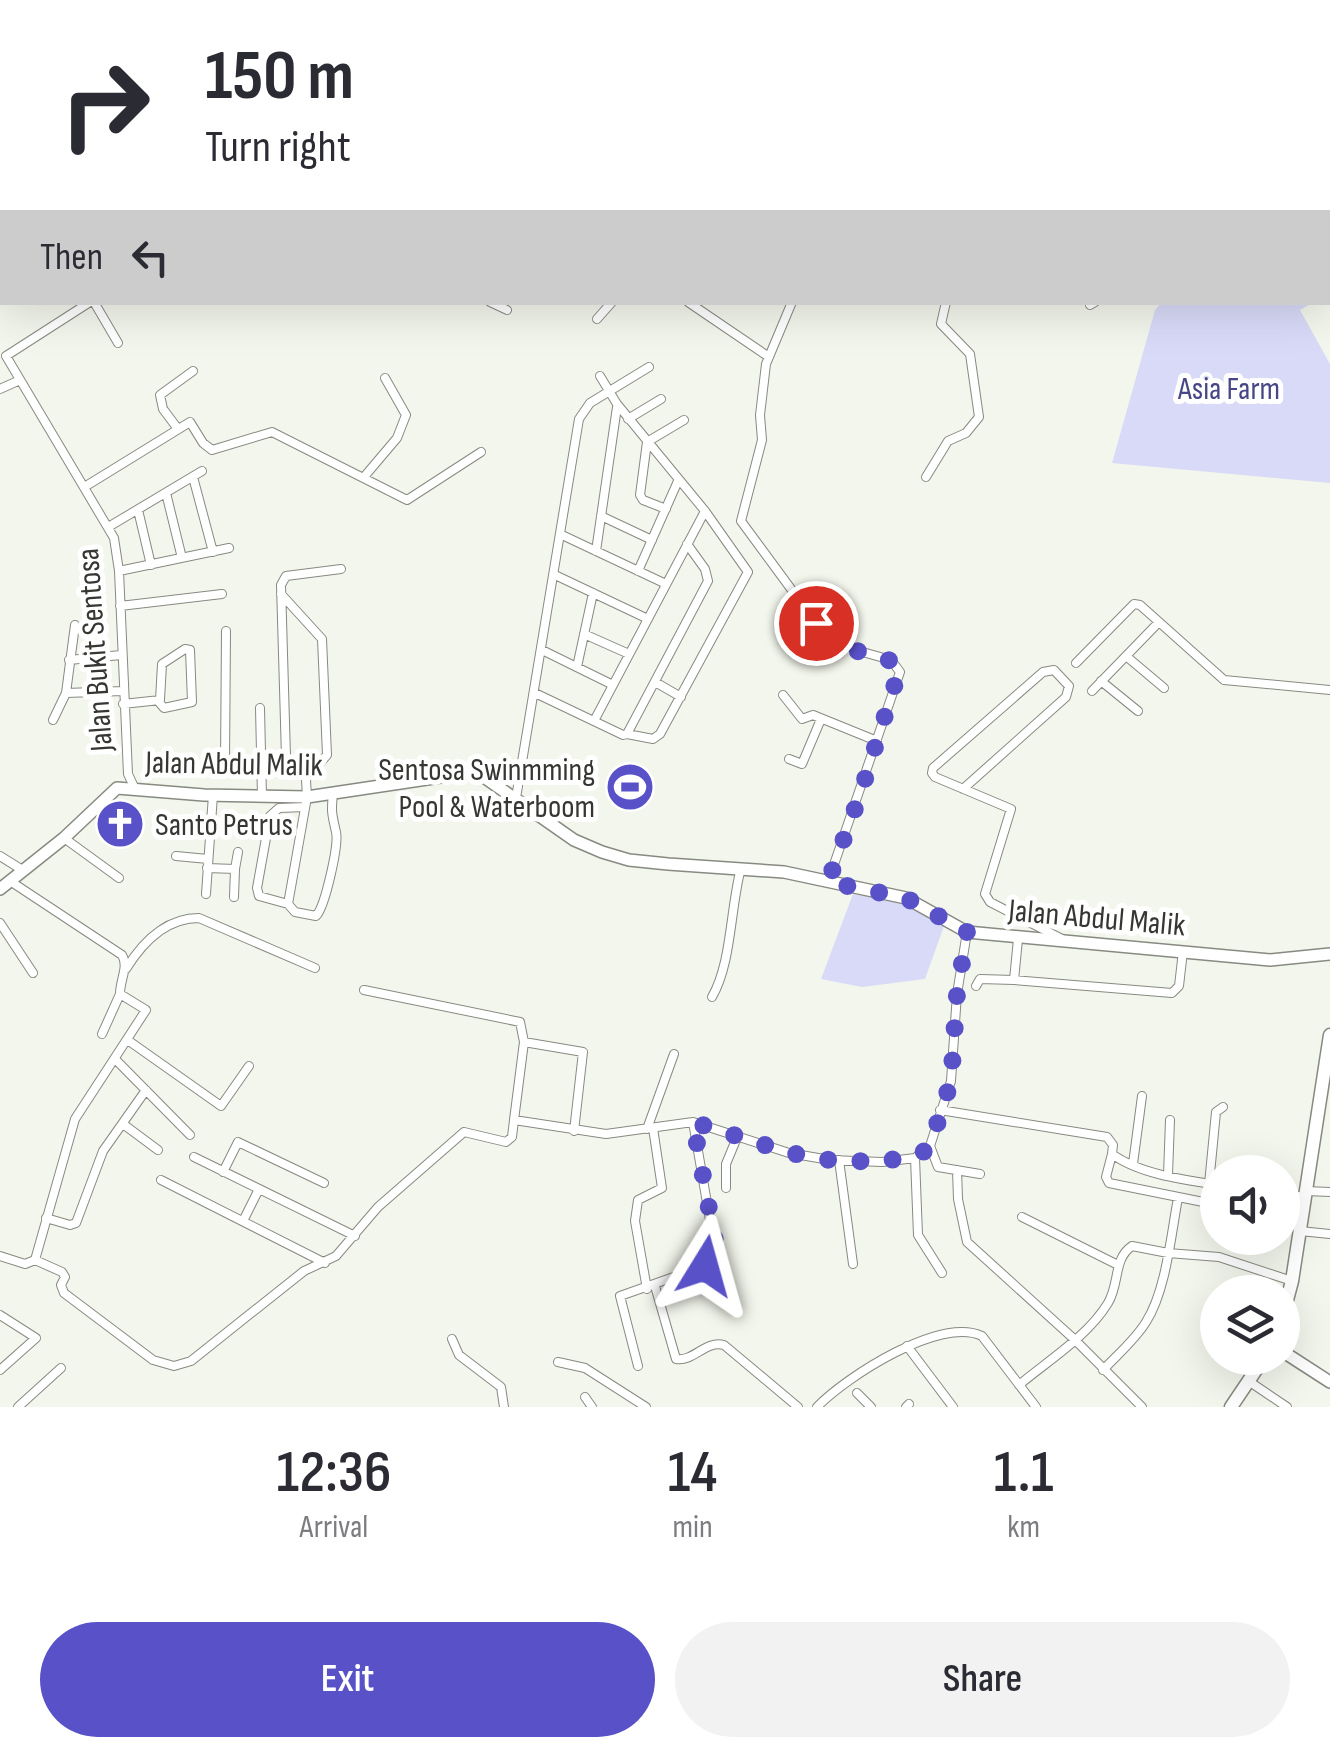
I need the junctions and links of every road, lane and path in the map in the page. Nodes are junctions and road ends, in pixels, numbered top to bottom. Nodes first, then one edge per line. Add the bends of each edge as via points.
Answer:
1 (87, 305) edge
2 (94, 305) edge
3 (496, 305) edge
4 (609, 305) edge
5 (692, 305) edge
6 (791, 305) edge
7 (945, 305) edge
8 (507, 310) dead end
9 (597, 318) dead end
10 (118, 343) dead end
11 (3, 355) edge
12 (768, 357) junction
13 (649, 367) dead end
14 (194, 371) dead end
15 (600, 376) dead end
16 (385, 378) dead end
17 (20, 380) junction
18 (0, 390) edge
19 (609, 392) junction
20 (661, 399) dead end
21 (616, 404) junction
22 (628, 419) junction
23 (684, 420) dead end
24 (178, 429) junction
25 (647, 442) junction
26 (481, 452) dead end
27 (202, 471) dead end
28 (364, 476) junction
29 (926, 476) dead end
30 (193, 477) junction
31 (678, 480) junction
32 (86, 486) junction
33 (166, 493) junction
34 (666, 509) junction
35 (138, 510) junction
36 (705, 511) junction
37 (601, 516) junction
38 (110, 526) junction
39 (562, 535) junction
40 (652, 540) junction
41 (688, 544) junction
42 (228, 548) dead end
43 (596, 551) junction
44 (213, 552) junction
45 (182, 558) junction
46 (151, 565) junction
47 (341, 570) dead end
48 (118, 571) junction
49 (638, 571) junction
50 (555, 575) junction
51 (666, 584) junction
52 (594, 593) junction
53 (222, 594) dead end
54 (281, 594) junction
55 (120, 606) junction
56 (648, 619) junction
57 (1158, 622) junction
58 (76, 625) dead end
59 (226, 631) dead end
60 (584, 634) junction
61 (542, 650) junction
62 (629, 654) junction
63 (121, 655) junction
64 (1126, 656) junction
65 (69, 660) junction
66 (1076, 663) dead end
67 (577, 667) junction
68 (655, 682) junction
69 (1102, 682) junction
70 (613, 685) junction
71 (1164, 688) dead end
72 (1330, 690) edge
73 (122, 691) junction
74 (1092, 691) dead end
75 (66, 692) junction
76 (535, 693) junction
77 (783, 695) dead end
78 (681, 697) junction
79 (158, 701) junction
80 (123, 704) junction
81 (260, 708) dead end
82 (1138, 711) dead end
83 (822, 719) junction
84 (53, 720) dead end
85 (594, 721) junction
86 (628, 734) junction
87 (877, 741) junction
88 (789, 759) dead end
89 (260, 764) junction
90 (305, 764) junction
91 (128, 774) junction
92 (117, 788) junction
93 (135, 788) junction
94 (963, 789) junction
95 (333, 793) junction
96 (213, 795) junction
97 (262, 796) junction
98 (516, 798) junction
99 (306, 802) junction
100 (64, 838) junction
101 (238, 852) dead end
102 (0, 856) edge
103 (176, 856) dead end
104 (208, 864) junction
105 (741, 868) junction
106 (235, 869) junction
107 (24, 871) junction
108 (119, 878) dead end
109 (828, 882) junction
110 (5, 885) edge
111 (206, 894) dead end
112 (234, 897) dead end
113 (288, 904) junction
114 (0, 923) edge
115 (967, 932) junction
116 (1018, 940) junction
117 (1066, 942) junction
118 (1183, 951) junction
119 (1330, 954) edge
120 (315, 968) dead end
121 (126, 969) junction
122 (34, 973) dead end
123 (1014, 980) junction
124 (976, 986) dead end
125 (364, 990) dead end
126 (120, 994) junction
127 (712, 997) dead end
128 (102, 1034) dead end
129 (1330, 1035) edge
130 (129, 1041) junction
131 (524, 1042) junction
132 (674, 1054) dead end
133 (116, 1060) junction
134 (249, 1066) dead end
135 (146, 1090) junction
136 (1142, 1096) dead end
137 (1222, 1108) dead end
138 (940, 1110) junction
139 (514, 1120) junction
140 (1170, 1120) dead end
141 (693, 1122) junction
142 (122, 1124) junction
143 (650, 1129) junction
144 (574, 1131) junction
145 (190, 1135) dead end
146 (738, 1136) junction
147 (930, 1146) junction
148 (158, 1150) dead end
149 (1112, 1154) junction
150 (1214, 1155) edge
151 (194, 1157) dead end
152 (914, 1158) junction
153 (840, 1160) junction
154 (1134, 1164) junction
155 (957, 1170) junction
156 (223, 1172) junction
157 (980, 1174) dead end
158 (1168, 1175) junction
159 (161, 1180) dead end
160 (1200, 1181) edge
161 (324, 1184) dead end
162 (726, 1188) dead end
163 (259, 1190) junction
164 (1330, 1192) edge
165 (1300, 1194) edge
166 (1306, 1194) junction
167 (1178, 1198) junction
168 (1200, 1202) edge
169 (46, 1218) junction
170 (1022, 1218) dead end
171 (243, 1221) junction
172 (1300, 1231) joint
173 (1330, 1234) edge
174 (354, 1236) junction
175 (1168, 1253) junction
176 (0, 1256) edge
177 (35, 1260) junction
178 (324, 1263) junction
179 (853, 1264) dead end
180 (1118, 1265) junction
181 (942, 1273) dead end
182 (1274, 1275) edge
183 (651, 1288) junction
184 (0, 1315) edge
185 (452, 1339) dead end
186 (1074, 1339) junction
187 (907, 1346) junction
188 (558, 1362) dead end
189 (1300, 1363) edge
190 (638, 1366) dead end
191 (61, 1368) dead end
192 (0, 1370) edge
193 (1103, 1370) junction
194 (1254, 1375) edge
195 (1250, 1382) junction
196 (1330, 1382) edge
197 (1019, 1384) junction
198 (856, 1393) dead end
199 (585, 1397) dead end
200 (1030, 1405) edge
201 (18, 1407) edge
202 (504, 1407) edge
203 (592, 1407) edge
204 (646, 1407) edge
205 (798, 1407) edge
206 (817, 1407) edge
207 (871, 1407) edge
208 (953, 1407) edge
209 (1142, 1407) edge
210 (1231, 1407) edge
211 (1287, 1407) edge

1 - 11 street
2 - 10 street
3 - 8 street
4 - 9 street
5 - 12 street
6 - 12 street
7 - 29 street via 941,324 970,354 979,416 966,433 948,441
11 - 17 street, Jalan Bukit Sentosa
12 - 87 street via 760,453 742,521 819,627 900,668
13 - 19 street
14 - 24 street via 160,395
15 - 19 street
16 - 28 street via 406,415 397,438
17 - 18 street
17 - 32 street, Jalan Bukit Sentosa
19 - 21 street
19 - 39 street via 579,419
20 - 22 street
21 - 22 street
21 - 37 street
22 - 25 street
23 - 25 street
24 - 28 street via 192,422 202,443 218,450 272,432
24 - 32 street
25 - 31 street
25 - 34 street via 640,496
26 - 28 street via 412,499
27 - 30 street
30 - 33 street
30 - 44 street
31 - 34 street
31 - 36 street
32 - 38 street, Jalan Bukit Sentosa
33 - 35 street
33 - 45 street
34 - 40 street
35 - 38 street
35 - 46 street
36 - 41 street
36 - 78 street via 748,572
37 - 40 street
37 - 43 street
38 - 48 street, Jalan Bukit Sentosa
39 - 43 street
39 - 50 street
40 - 49 street
41 - 51 street
41 - 68 street via 708,581
42 - 44 street
43 - 49 street
44 - 45 street
45 - 46 street
46 - 48 street
47 - 54 street via 286,576
48 - 55 street, Jalan Bukit Sentosa
49 - 51 street
50 - 52 street
50 - 61 street
51 - 56 street
52 - 56 street
52 - 60 street
53 - 55 street
54 - 90 street via 286,757
54 - 90 street via 319,633 324,648 327,755
55 - 63 street, Jalan Bukit Sentosa
56 - 62 street
57 - 64 street
57 - 66 street via 1134,604
57 - 72 street via 1224,680
58 - 65 street
59 - 89 street via 225,763
60 - 62 street
60 - 67 street
61 - 67 street
61 - 76 street
62 - 70 street
63 - 65 street
63 - 73 street, Jalan Bukit Sentosa
64 - 69 street
64 - 71 street
65 - 75 street
67 - 70 street
68 - 78 street
68 - 86 street
69 - 74 street
69 - 82 street
70 - 85 street
73 - 75 street
73 - 80 street, Jalan Bukit Sentosa
75 - 84 street
76 - 85 street
76 - 98 street
77 - 83 street via 799,718
78 - 86 street via 654,740
79 - 79 street via 164,708 192,702 187,648 162,664
79 - 80 street
80 - 91 street, Jalan Bukit Sentosa
81 - 89 street
83 - 87 street
83 - 88 street via 802,764
85 - 86 street
87 - 109 street
89 - 97 street
90 - 99 street
91 - 92 street
91 - 93 street, Jalan Bukit Sentosa
92 - 93 street, Jalan Abdul Malik
92 - 100 street
93 - 96 street, Jalan Abdul Malik
94 - 94 street via 936,777 934,768 1043,672 1054,670 1069,686 1066,697
94 - 117 street via 1011,811 987,899
95 - 98 street, Jalan Abdul Malik via 467,773
95 - 99 street, Jalan Abdul Malik
95 - 113 street via 336,835 324,906 316,916
96 - 97 street, Jalan Abdul Malik
96 - 104 street
97 - 99 street, Jalan Abdul Malik
98 - 105 street, Jalan Abdul Malik via 602,852
99 - 113 street
99 - 113 street via 274,811 257,888 259,896
100 - 107 street
100 - 108 street
101 - 106 street
102 - 107 street
103 - 104 street
104 - 106 street
104 - 111 street
105 - 109 street, Jalan Abdul Malik
105 - 127 street via 724,969
106 - 112 street
107 - 110 street
109 - 115 street, Jalan Abdul Malik via 906,898
110 - 121 street via 117,950
114 - 122 street
115 - 116 street, Jalan Abdul Malik
115 - 138 street via 951,1081
116 - 117 street, Jalan Abdul Malik
116 - 123 street
117 - 118 street, Jalan Abdul Malik
118 - 119 street, Jalan Abdul Malik via 1270,960
118 - 123 street via 1172,993
120 - 121 street via 191,918 162,929
121 - 126 street
123 - 124 street via 980,979
125 - 131 street via 520,1022
126 - 128 street
126 - 130 street via 146,1010
129 - 166 main road
130 - 133 street
130 - 134 street via 221,1106
131 - 139 street
131 - 144 street via 583,1052
132 - 143 street
133 - 135 street
133 - 169 street via 75,1120
135 - 142 street
135 - 145 street
136 - 154 street
137 - 150 street via 1216,1112
138 - 147 street
138 - 149 street via 1107,1137
139 - 144 street
139 - 174 street via 509,1142 464,1132
140 - 158 street
141 - 143 street
141 - 146 street
141 - 183 street via 716,1255
142 - 148 street
142 - 169 street via 76,1223
143 - 144 street
143 - 183 street via 662,1188 638,1200 635,1221
146 - 153 street
146 - 162 street via 726,1164
147 - 152 street
147 - 155 street via 938,1167
149 - 154 street
149 - 167 street via 1106,1182
151 - 156 street
152 - 153 street
152 - 181 street via 918,1235
153 - 179 street
154 - 158 street
155 - 157 street
155 - 186 street via 965,1238
156 - 161 street via 238,1142
156 - 163 street
158 - 160 street
159 - 171 street
163 - 171 street
163 - 174 street
164 - 166 street
165 - 166 street
166 - 172 main road
167 - 168 street
167 - 175 street
169 - 177 street
170 - 180 street
171 - 178 street
172 - 173 street
174 - 178 street
175 - 180 street via 1132,1246
175 - 182 street via 1219,1257
175 - 193 street via 1148,1320
176 - 177 street via 25,1264
177 - 178 street via 62,1272 64,1294 119,1336 174,1366 198,1357 289,1282
180 - 186 street via 1108,1303
183 - 190 street via 620,1296
183 - 205 street via 676,1358 724,1345
184 - 192 street via 36,1338
185 - 202 street via 459,1355 501,1387
186 - 193 street
186 - 197 street
187 - 197 street via 978,1334
187 - 206 street
187 - 208 street
188 - 204 street via 584,1368
189 - 196 street
191 - 201 street
193 - 209 street
194 - 195 main road
195 - 210 main road
195 - 211 street
197 - 200 street
198 - 207 street
199 - 203 street

